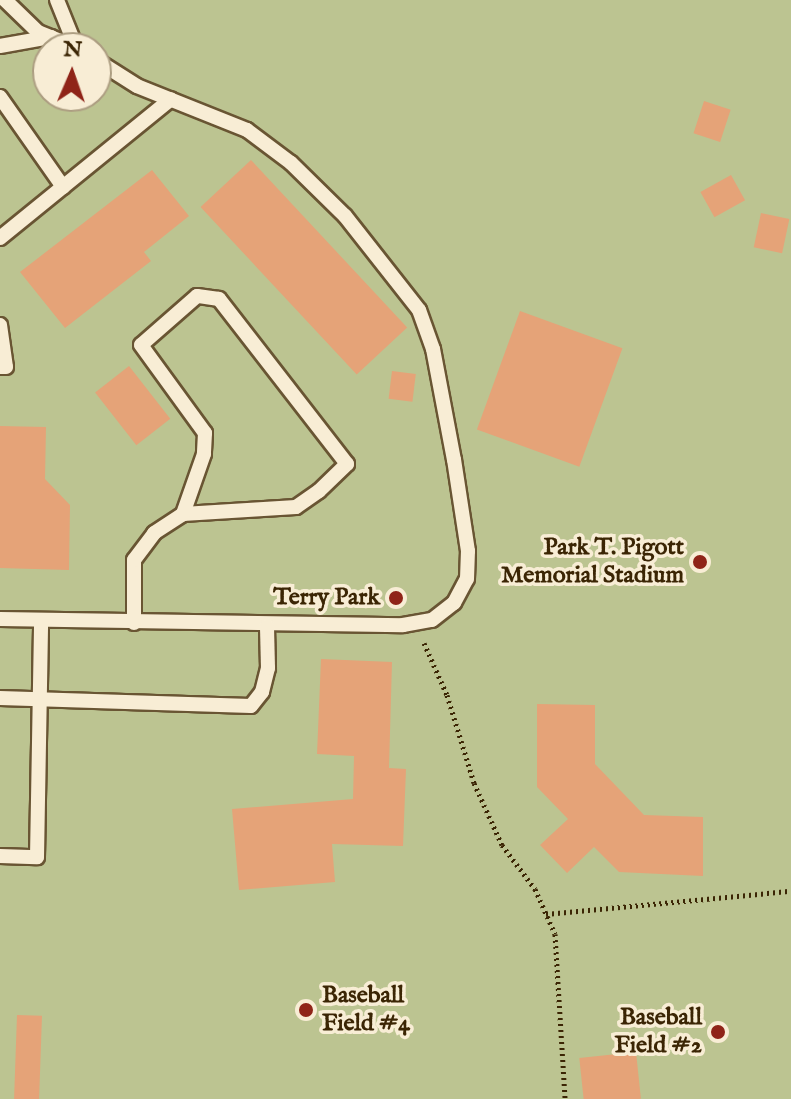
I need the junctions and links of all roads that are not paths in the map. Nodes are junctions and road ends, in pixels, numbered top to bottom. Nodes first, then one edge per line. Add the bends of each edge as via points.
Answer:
1 (5, 0) edge
2 (57, 0) edge
3 (38, 32) edge
4 (71, 32) edge
5 (32, 40) edge
6 (0, 46) edge
7 (112, 70) edge
8 (0, 97) edge
9 (171, 99) junction
10 (63, 187) junction
11 (0, 238) edge
12 (0, 325) edge
13 (0, 367) edge
14 (183, 514) junction
15 (0, 619) edge
16 (41, 621) junction
17 (134, 623) junction
18 (267, 626) junction
19 (0, 698) edge
20 (40, 699) junction
21 (0, 856) edge

1 - 3 lane
2 - 4 lane
5 - 6 lane
7 - 9 lane
8 - 10 lane
9 - 10 lane
9 - 18 lane via 247,130 291,163 345,216 419,310 433,349 468,551 467,579 454,603 432,620 416,623
10 - 11 lane
12 - 13 lane via 6,367
14 - 14 lane via 296,507 347,464 219,299 197,296 141,345 205,433 204,454
14 - 17 lane via 154,533 134,560
15 - 16 lane
16 - 17 lane
16 - 20 lane
17 - 18 lane
18 - 20 lane via 268,668 262,692 251,706
19 - 20 lane
20 - 21 lane via 37,857

